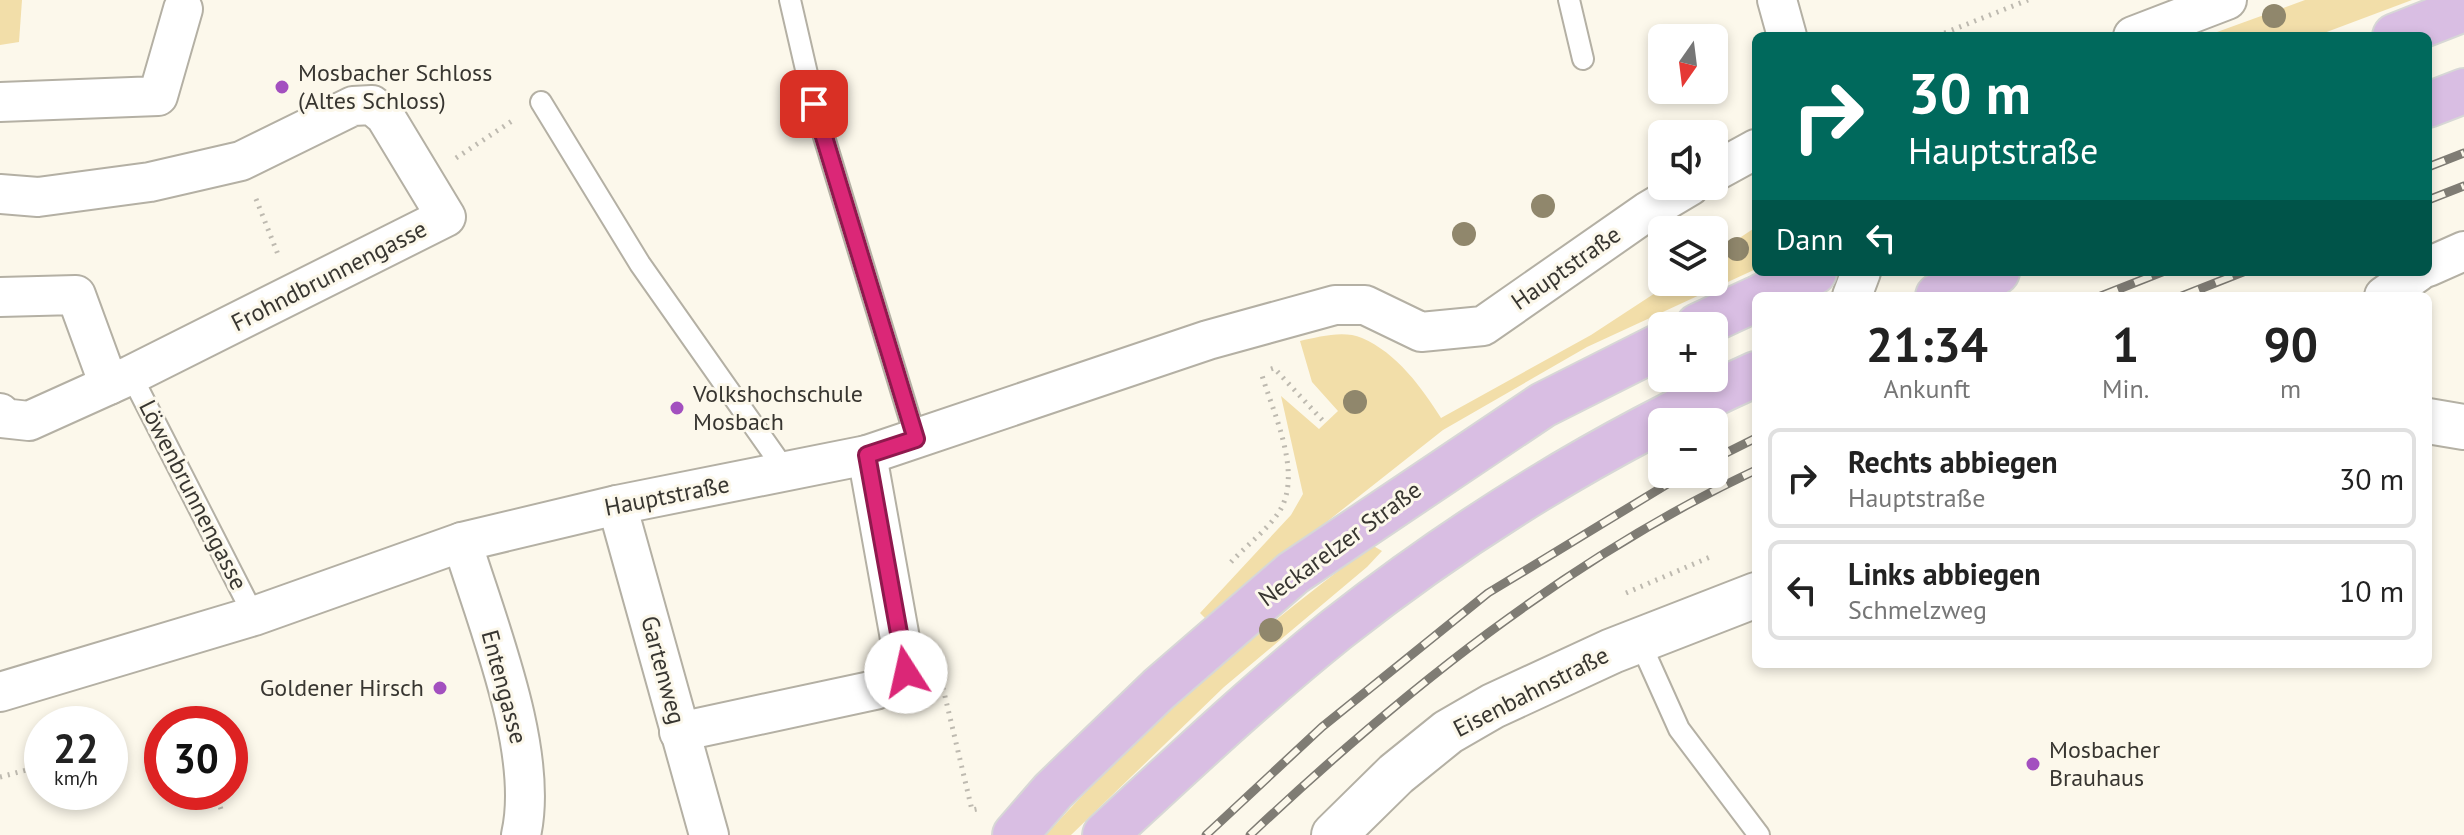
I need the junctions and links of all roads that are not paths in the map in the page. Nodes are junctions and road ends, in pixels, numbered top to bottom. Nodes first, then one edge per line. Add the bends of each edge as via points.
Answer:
1 (790, 0) edge
2 (1569, 0) edge
3 (1777, 0) edge
4 (2227, 0) edge
5 (183, 9) dead end
6 (2464, 9) edge
7 (1786, 32) edge
8 (2143, 32) edge
9 (2405, 32) edge
10 (1583, 59) dead end
11 (2464, 91) edge
12 (0, 102) edge
13 (541, 102) road end
14 (2432, 103) edge
15 (1752, 151) edge
16 (1728, 164) edge
17 (0, 194) edge
18 (1666, 200) edge
19 (2464, 251) edge
20 (2432, 265) edge
21 (1805, 276) edge
22 (1987, 276) edge
23 (2412, 276) edge
24 (1771, 292) edge
25 (1948, 292) edge
26 (2390, 292) edge
27 (0, 297) edge
28 (1752, 301) edge
29 (1728, 312) edge
30 (1648, 352) edge
31 (1752, 376) edge
32 (120, 380) junction
33 (0, 413) edge
34 (2432, 422) edge
35 (2464, 427) edge
36 (916, 439) junction
37 (867, 455) junction
38 (787, 473) junction
39 (617, 505) junction
40 (462, 542) junction
41 (1752, 597) edge
42 (254, 616) junction
43 (1639, 640) junction
44 (0, 692) edge
45 (679, 732) junction
46 (1001, 821) edge
47 (521, 835) edge
48 (709, 835) edge
49 (1105, 835) edge
50 (1334, 835) edge
51 (1759, 835) edge

1 - 36 lane via 814,104
2 - 10 lane
3 - 7 street
4 - 8 street
5 - 12 street via 158,96
6 - 9 main road
11 - 14 main road
13 - 38 lane via 640,264
15 - 16 street
17 - 32 street, Frohndbrunnengasse via 38,197 150,182 241,161 353,106 372,105 385,116 446,217
18 - 36 street, Hauptstraße via 1483,326 1421,332 1365,305 1335,305 1208,340
19 - 20 street
21 - 24 main road
22 - 25 main road
23 - 26 street
27 - 32 street via 76,295
28 - 29 main road
30 - 46 main road, Neckarelzer Straße via 1543,405 1293,573 1159,689 1053,791
31 - 49 main road via 1671,412 1440,554 1238,712
32 - 33 street, Frohndbrunnengasse via 29,421 2,418
32 - 42 lane, Löwenbrunnengasse
34 - 35 main road
36 - 37 street, Hauptstraße
37 - 38 street, Hauptstraße
37 - 45 street via 906,672 875,690
38 - 39 street, Hauptstraße
39 - 40 street, Hauptstraße
39 - 45 street, Gartenweg
40 - 42 street, Hauptstraße
40 - 47 street, Entengasse via 522,752
41 - 43 main road, Eisenbahnstraße
42 - 44 street, Hauptstraße
43 - 50 main road, Eisenbahnstraße via 1448,732
43 - 51 lane via 1679,729
45 - 48 street, Gartenweg

